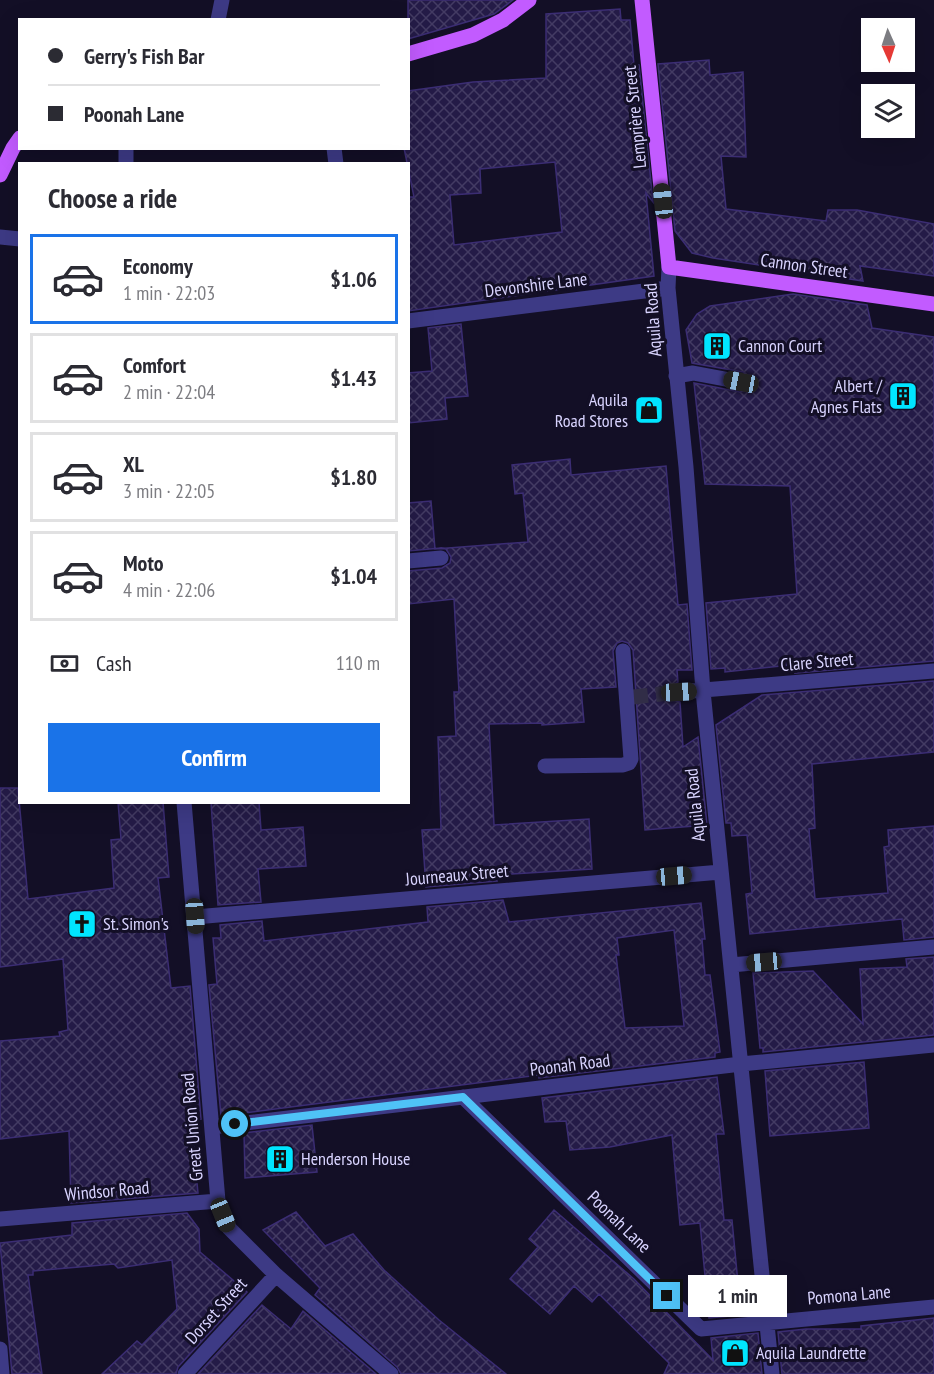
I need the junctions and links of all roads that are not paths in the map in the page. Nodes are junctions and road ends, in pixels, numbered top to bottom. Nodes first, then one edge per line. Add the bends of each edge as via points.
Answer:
1 (222, 0) edge
2 (529, 0) edge
3 (642, 0) edge
4 (218, 18) edge
5 (410, 53) edge
6 (18, 141) edge
7 (0, 175) edge
8 (0, 237) edge
9 (18, 239) edge
10 (669, 267) junction
11 (668, 288) junction
12 (934, 304) edge
13 (410, 321) edge
14 (676, 376) junction
15 (741, 382) dead end
16 (441, 558) dead end
17 (410, 561) edge
18 (623, 651) dead end
19 (934, 671) edge
20 (703, 691) junction
21 (679, 692) tunnel mouth
22 (545, 766) dead end
23 (184, 804) edge
24 (721, 872) junction
25 (195, 916) junction
26 (934, 947) edge
27 (731, 965) junction
28 (934, 1045) edge
29 (741, 1064) junction
30 (463, 1097) junction
31 (212, 1127) junction
32 (218, 1201) junction
33 (0, 1219) edge
34 (276, 1275) junction
35 (934, 1307) edge
36 (767, 1322) junction
37 (0, 1349) edge
38 (2, 1374) edge
39 (185, 1374) edge
40 (391, 1374) edge
41 (772, 1374) edge

1 - 4 street
2 - 5 main road via 503,20 473,35
3 - 10 main road, Lemprière Street
6 - 7 main road
8 - 9 street
10 - 11 street, Aquila Road
10 - 12 main road, Cannon Street
11 - 13 street, Devonshire Lane
11 - 14 street, Aquila Road
14 - 15 street via 693,374
14 - 20 street, Aquila Road
16 - 17 street
18 - 22 street via 630,697 632,759 623,765
19 - 20 street, Clare Street
20 - 21 street, Clare Street
20 - 24 street, Aquila Road
23 - 25 street, Great Union Road
24 - 25 street, Journeaux Street
24 - 27 street, Aquila Road
25 - 31 street, Great Union Road
26 - 27 street
27 - 29 street, Aquila Road
28 - 29 street, Poonah Road
29 - 30 street, Poonah Road
29 - 36 street, Aquila Road
30 - 31 street, Poonah Road
30 - 36 street, Poonah Lane via 701,1329
31 - 32 street, Great Union Road
32 - 33 street, Windsor Road
32 - 34 street, Great Union Road via 229,1228
34 - 39 street, Dorset Street
34 - 40 street, Great Union Road
35 - 36 street, Pomona Lane
36 - 41 street, Aquila Road
37 - 38 street

